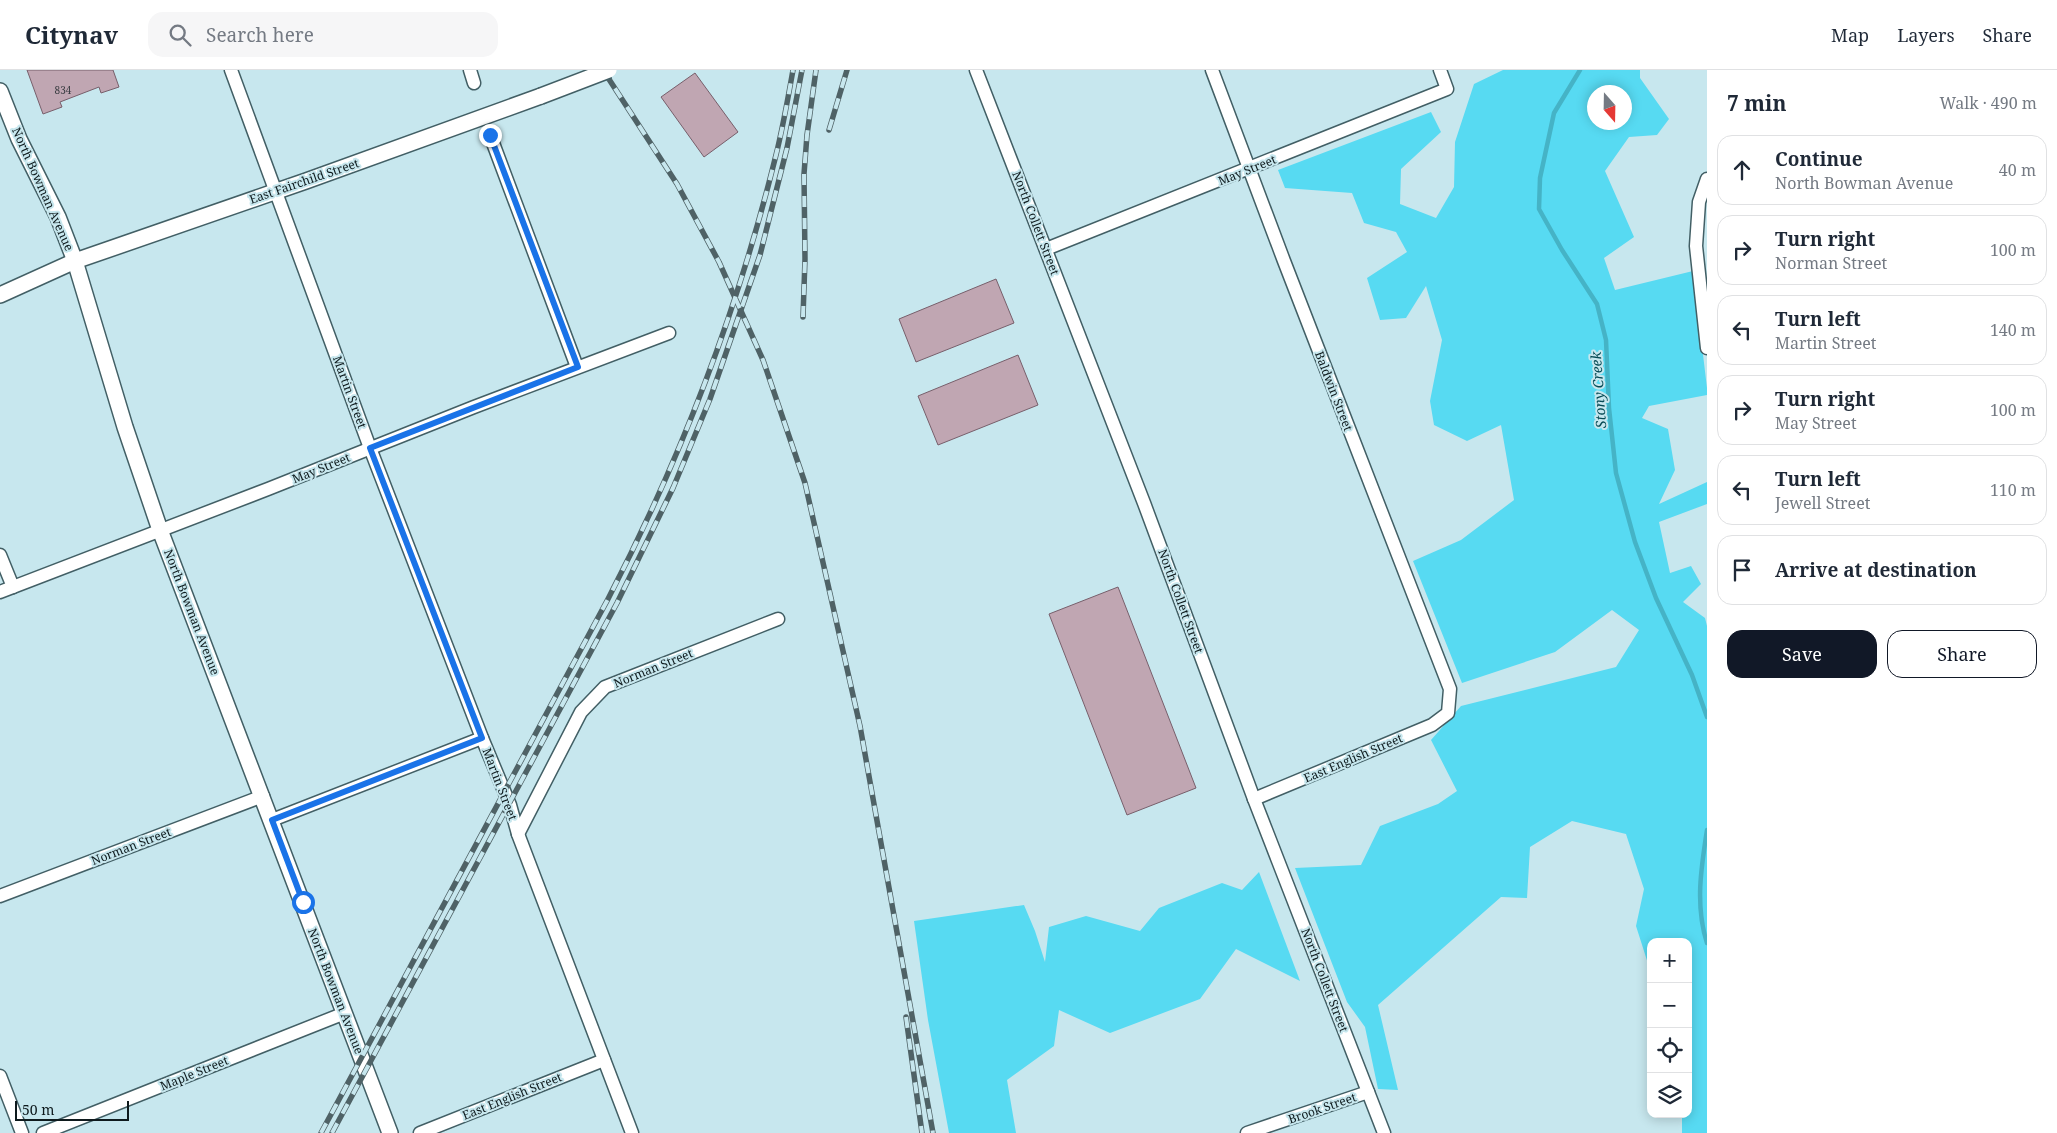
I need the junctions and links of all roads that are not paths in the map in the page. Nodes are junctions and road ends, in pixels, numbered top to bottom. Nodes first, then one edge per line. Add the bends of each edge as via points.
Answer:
1 (231, 70) edge
2 (470, 70) edge
3 (609, 70) edge
4 (976, 70) edge
5 (1212, 70) edge
6 (1440, 70) edge
7 (474, 83) dead end
8 (0, 91) edge
9 (490, 135) dead end
10 (1250, 169) junction
11 (1707, 179) edge
12 (275, 192) junction
13 (1046, 249) junction
14 (75, 261) junction
15 (0, 295) edge
16 (669, 333) dead end
17 (1707, 348) edge
18 (578, 367) junction
19 (370, 448) junction
20 (160, 530) junction
21 (0, 555) edge
22 (13, 587) junction
23 (0, 592) edge
24 (778, 619) dead end
25 (1448, 712) joint
26 (482, 738) junction
27 (263, 796) junction
28 (1254, 799) junction
29 (272, 820) junction
30 (518, 834) junction
31 (0, 896) edge
32 (345, 1014) junction
33 (604, 1060) junction
34 (0, 1076) edge
35 (1368, 1092) junction
36 (22, 1133) edge
37 (43, 1133) edge
38 (390, 1133) edge
39 (420, 1133) edge
40 (632, 1133) edge
41 (1247, 1133) edge
42 (1384, 1133) edge

1 - 12 street, Martin Street
2 - 7 street
3 - 12 street, East Fairchild Street, bridge
4 - 13 street, North Collett Street
5 - 10 street, Baldwin Street
6 - 10 street, May Street via 1447,89
8 - 14 street, North Bowman Avenue
9 - 18 street
10 - 13 street, May Street
10 - 25 street, Baldwin Street via 1450,689
11 - 17 street via 1699,202 1696,246
12 - 14 street, East Fairchild Street
12 - 19 street, Martin Street
13 - 28 street, North Collett Street
14 - 15 street, East Fairchild Street
14 - 20 street, North Bowman Avenue
16 - 18 street, May Street
18 - 19 street, May Street
19 - 20 street, May Street
19 - 26 street, Martin Street
20 - 22 street, May Street
20 - 27 street, North Bowman Avenue
21 - 22 street
22 - 23 street, May Street
24 - 30 street, Norman Street via 605,687 581,712
25 - 28 street, East English Street via 1432,725
26 - 29 street
26 - 30 street, Martin Street via 510,805
27 - 29 street, North Bowman Avenue
27 - 31 street, Norman Street
28 - 35 street, North Collett Street
29 - 32 street, North Bowman Avenue
30 - 33 street, Martin Street
32 - 37 street, Maple Street
32 - 38 street, North Bowman Avenue
33 - 39 street, East English Street
33 - 40 street, Martin Street
34 - 36 street
35 - 41 street, Brook Street
35 - 42 street, North Collett Street

